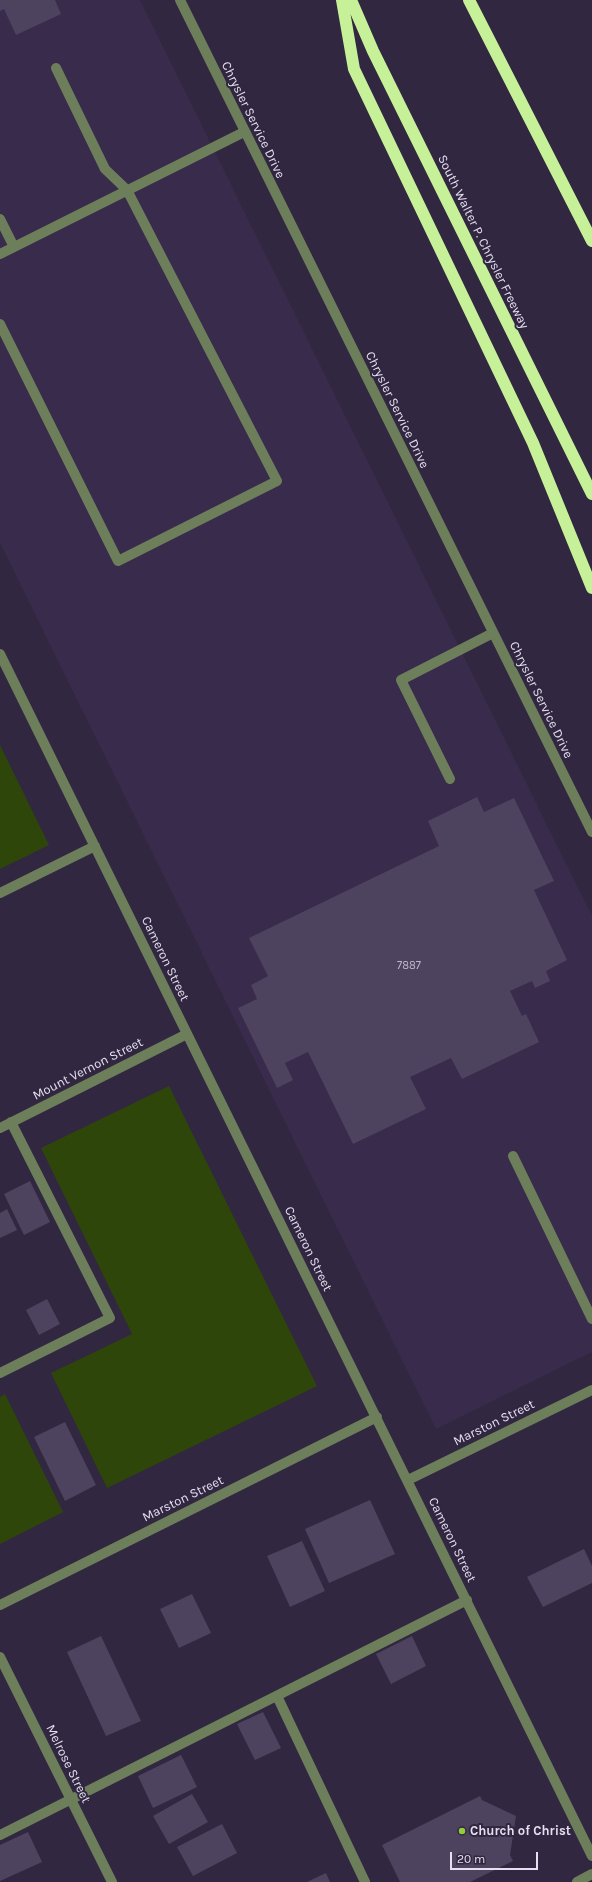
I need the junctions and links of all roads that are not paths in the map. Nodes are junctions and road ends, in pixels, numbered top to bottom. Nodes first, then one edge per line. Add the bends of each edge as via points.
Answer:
1 (180, 0) edge
2 (342, 0) edge
3 (351, 0) edge
4 (469, 0) edge
5 (56, 68) dead end
6 (244, 132) junction
7 (127, 190) junction
8 (0, 219) edge
9 (592, 241) edge
10 (14, 247) junction
11 (0, 254) edge
12 (0, 324) edge
13 (592, 494) edge
14 (592, 588) edge
15 (493, 633) junction
16 (1, 660) edge
17 (450, 779) dead end
18 (592, 832) edge
19 (95, 846) junction
20 (0, 893) edge
21 (187, 1034) junction
22 (11, 1122) junction
23 (0, 1128) edge
24 (513, 1156) dead end
25 (592, 1319) edge
26 (0, 1373) edge
27 (592, 1390) edge
28 (377, 1417) junction
29 (408, 1480) junction
30 (467, 1600) junction
31 (0, 1605) edge
32 (0, 1657) edge
33 (277, 1696) junction
34 (71, 1800) junction
35 (0, 1835) edge
36 (592, 1856) edge
37 (592, 1874) edge
38 (112, 1882) edge
39 (364, 1882) edge
40 (577, 1882) edge

1 - 6 street, Chrysler Service Drive
2 - 14 highway via 354,69 533,443
3 - 13 highway, South Walter P. Chrysler Freeway via 373,51
4 - 9 highway
5 - 7 street via 105,169
6 - 7 street
6 - 15 street, Chrysler Service Drive
7 - 10 street
7 - 12 street via 277,481 118,561
8 - 10 street
10 - 11 street
15 - 17 street via 401,680
15 - 18 street, Chrysler Service Drive
16 - 19 street, Cameron Street
19 - 20 street
19 - 21 street, Cameron Street
21 - 22 street, Mount Vernon Street
21 - 28 street, Cameron Street
22 - 23 street, Mount Vernon Street
22 - 26 street via 110,1318
24 - 25 street
27 - 29 street, Marston Street
28 - 29 street, Cameron Street
28 - 31 street, Marston Street
29 - 30 street, Cameron Street
30 - 33 street
30 - 36 street, Cameron Street
32 - 34 street, Melrose Street
33 - 34 street
33 - 39 street
34 - 35 street
34 - 38 street, Melrose Street
37 - 40 street

